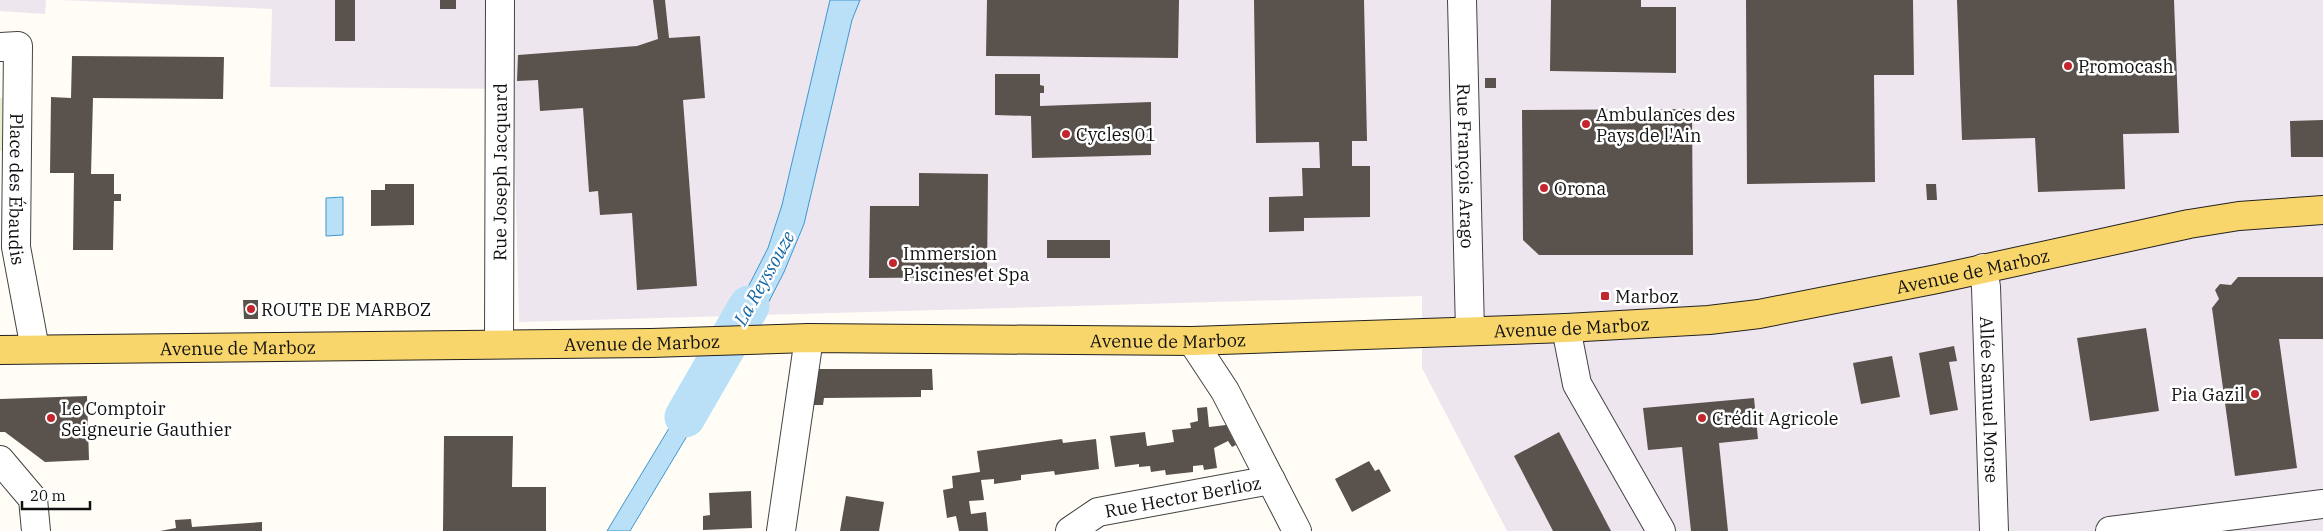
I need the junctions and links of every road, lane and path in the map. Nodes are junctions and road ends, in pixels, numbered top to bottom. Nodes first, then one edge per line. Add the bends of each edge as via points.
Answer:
1 (500, 0) edge
2 (1462, 0) edge
3 (0, 47) edge
4 (2323, 210) edge
5 (1983, 268) junction
6 (1566, 328) junction
7 (1470, 331) junction
8 (809, 338) junction
9 (1192, 341) junction
10 (499, 344) junction
11 (35, 349) junction
12 (0, 350) edge
13 (0, 460) edge
14 (1271, 480) junction
15 (2323, 504) edge
16 (36, 531) edge
17 (781, 531) edge
18 (1070, 531) edge
19 (1298, 531) edge
20 (1661, 531) edge
21 (1994, 531) edge
22 (2110, 531) edge

1 - 10 street, Rue Joseph Jacquard
2 - 7 street, Rue François Arago
3 - 11 street, Place des Ébaudis via 18,46 16,247 29,272
4 - 5 main road, Avenue de Marboz via 2239,216 2189,224
5 - 6 main road, Avenue de Marboz via 1759,314
5 - 21 street, Allée Samuel Morse
6 - 7 main road, Avenue de Marboz
6 - 20 street via 1577,384
7 - 9 main road, Avenue de Marboz
8 - 9 main road, Avenue de Marboz
8 - 10 main road, Avenue de Marboz
8 - 17 street
9 - 14 street via 1225,391
10 - 11 main road, Avenue de Marboz
11 - 12 main road, Avenue de Marboz
13 - 16 street via 33,498
14 - 18 street, Rue Hector Berlioz via 1098,512
14 - 19 street
15 - 22 street

